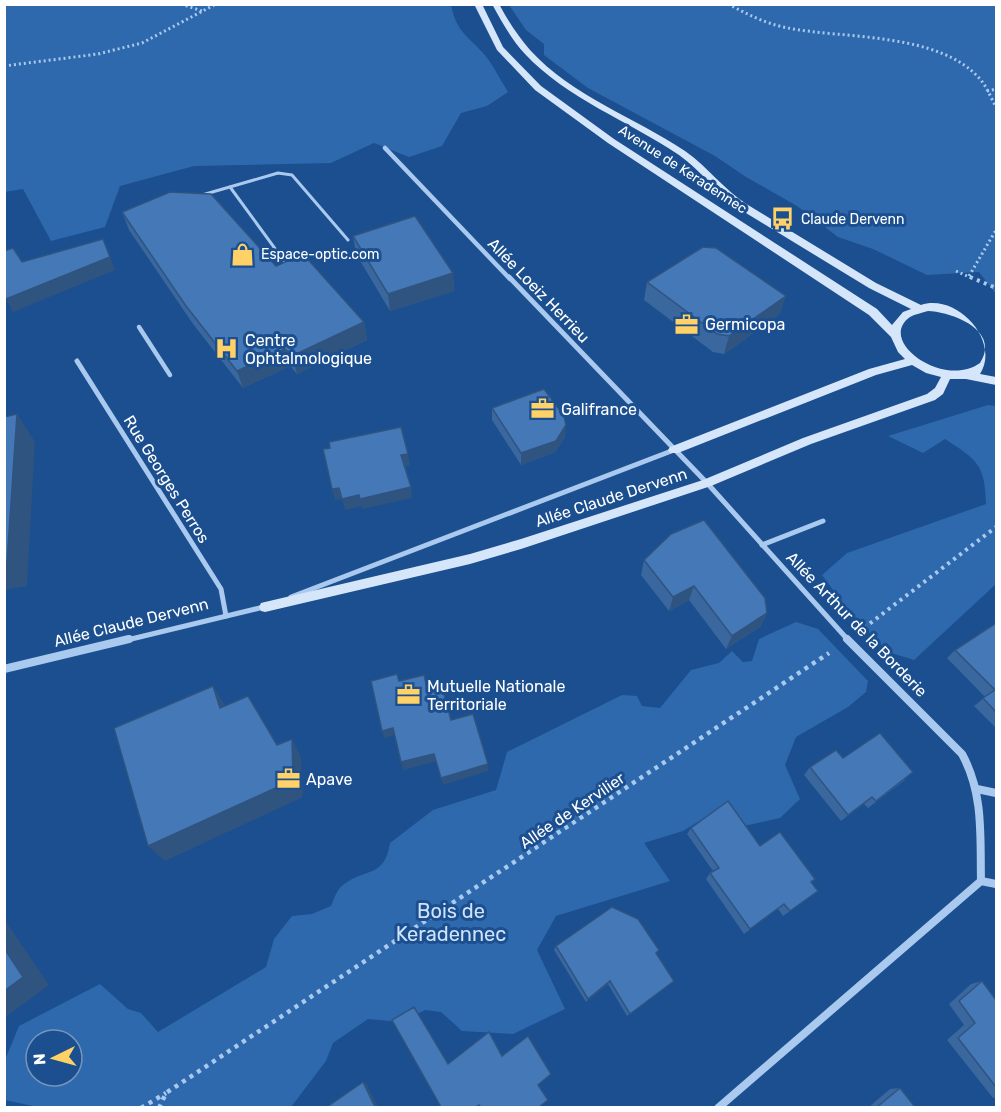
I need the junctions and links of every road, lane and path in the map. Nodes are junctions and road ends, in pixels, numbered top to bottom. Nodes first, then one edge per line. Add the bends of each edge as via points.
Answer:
1 (181, 4) edge
2 (216, 4) edge
3 (478, 4) edge
4 (495, 4) edge
5 (728, 4) edge
6 (202, 11) junction
7 (4, 66) edge
8 (996, 88) edge
9 (987, 91) junction
10 (996, 107) edge
11 (385, 148) dead end
12 (230, 187) junction
13 (198, 196) edge
14 (996, 230) edge
15 (348, 240) dead end
16 (287, 265) edge
17 (956, 271) dead end
18 (969, 276) junction
19 (996, 288) edge
20 (920, 309) junction
21 (139, 327) dead end
22 (896, 336) junction
23 (994, 347) edge
24 (77, 361) dead end
25 (911, 361) junction
26 (170, 375) dead end
27 (947, 375) junction
28 (966, 375) junction
29 (996, 381) edge
30 (674, 450) junction
31 (707, 483) junction
32 (823, 521) dead end
33 (996, 527) edge
34 (762, 545) junction
35 (265, 608) junction
36 (226, 615) junction
37 (848, 640) junction
38 (4, 669) edge
39 (977, 789) junction
40 (996, 793) edge
41 (981, 881) junction
42 (996, 884) edge
43 (166, 1093) junction
44 (141, 1107) edge
45 (159, 1107) edge
46 (718, 1107) edge

1 - 6 path
2 - 6 path
3 - 22 street, Avenue de Keradennec via 500,48 538,88 611,141 873,312
4 - 20 street, Avenue de Keradennec via 519,43 566,84 682,153 727,195 762,218 882,291
5 - 9 path via 787,28 922,48 950,59 978,77
6 - 7 path via 156,37 124,48
8 - 9 path
9 - 10 path
11 - 30 street, Allée Loeiz Herrieu
12 - 13 lane
12 - 15 lane via 278,173 292,175
12 - 16 lane
14 - 18 path
17 - 18 path
18 - 19 path
20 - 22 street via 902,317 896,326
20 - 23 street via 942,308 971,319
21 - 26 lane
22 - 25 street via 898,346
23 - 28 street via 985,366
24 - 36 street, Rue Georges Perros via 221,589
25 - 27 street
25 - 30 street, Allée Claude Dervenn via 873,372
27 - 28 street
27 - 31 street, Allée Claude Dervenn via 931,397 807,441
28 - 29 street
30 - 31 street, Allée Loeiz Herrieu
30 - 35 street, Allée Claude Dervenn
31 - 34 street, Allée Arthur de la Borderie
31 - 35 street, Allée Claude Dervenn via 470,559
32 - 34 street
33 - 37 path, Allée de Kervilier
34 - 37 street, Allée Arthur de la Borderie
35 - 36 street, Allée Claude Dervenn
36 - 38 street, Allée Claude Dervenn
37 - 39 street, Allée Arthur de la Borderie via 962,754 972,768
37 - 43 path, Allée de Kervilier
39 - 40 street
39 - 41 street, Allée Arthur de la Borderie
41 - 42 street
41 - 46 street
43 - 44 path, Allée de Kervilier
43 - 45 path

